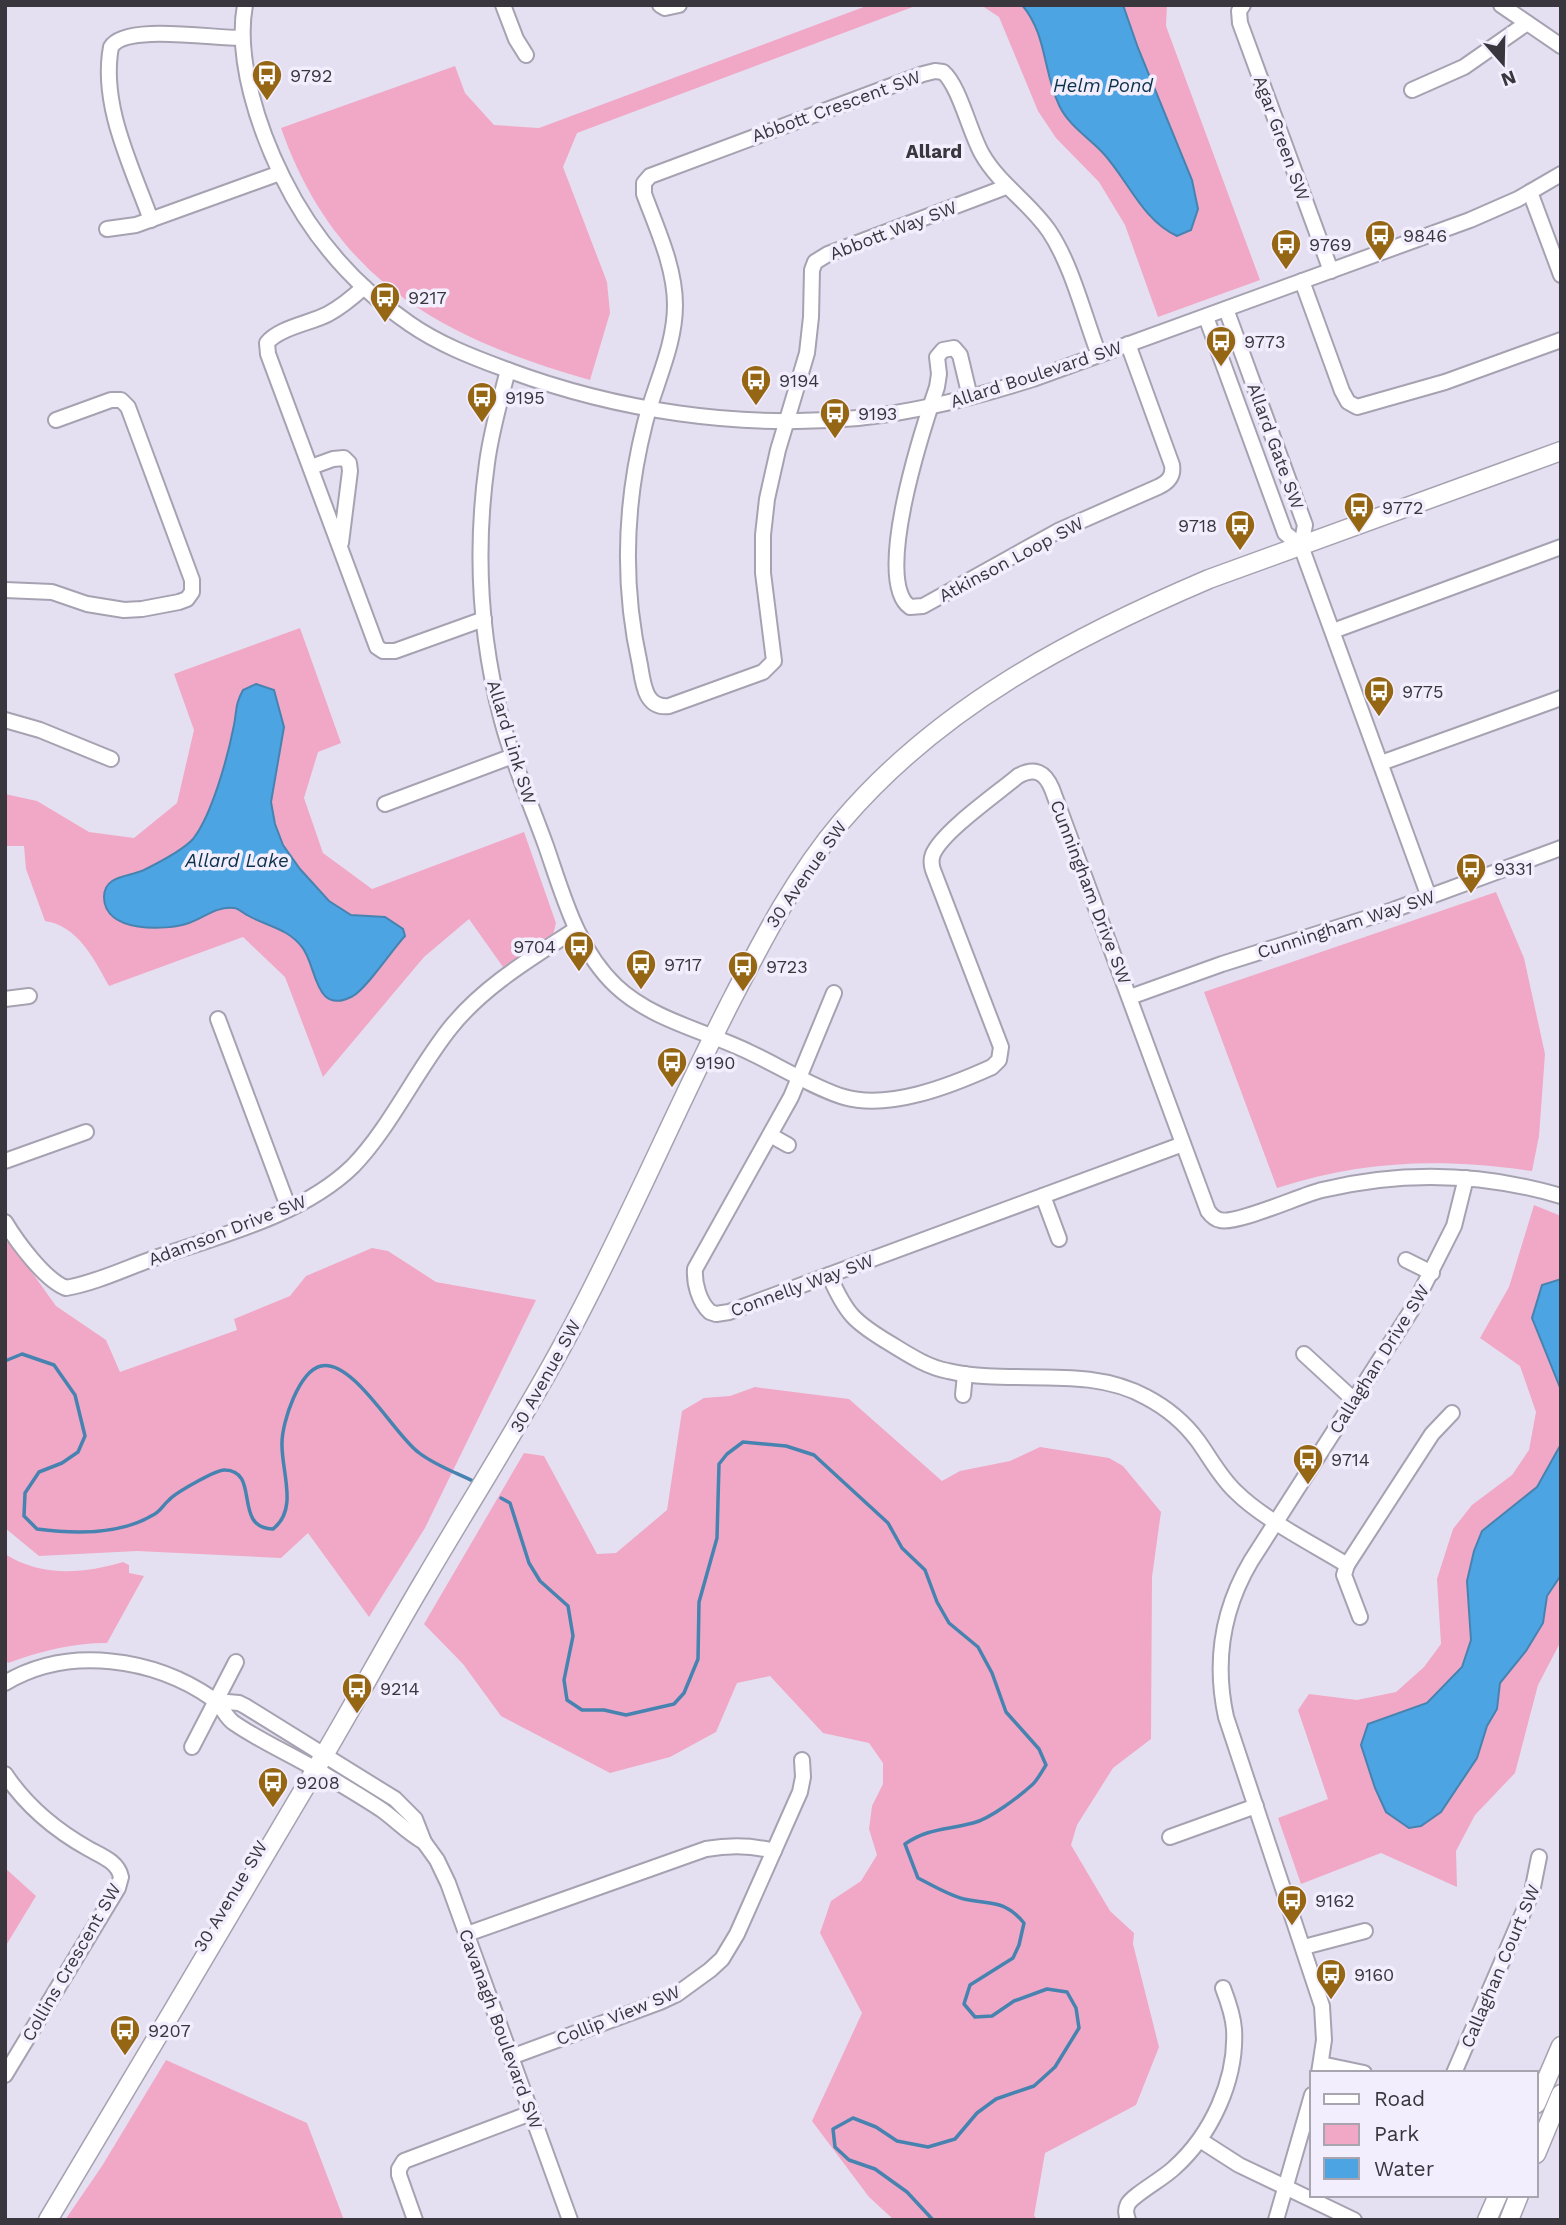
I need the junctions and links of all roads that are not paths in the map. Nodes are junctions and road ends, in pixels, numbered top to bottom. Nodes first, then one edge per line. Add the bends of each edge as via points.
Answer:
1 (245, 5) edge
2 (503, 5) edge
3 (660, 5) edge
4 (679, 5) edge
5 (1243, 5) edge
6 (1501, 5) edge
7 (1527, 23) junction
8 (242, 38) junction
9 (1561, 46) edge
10 (526, 55) dead end
11 (1412, 90) dead end
12 (280, 173) junction
13 (1561, 174) edge
14 (1006, 187) junction
15 (1530, 192) junction
16 (151, 220) junction
17 (107, 229) dead end
18 (1331, 271) junction
19 (1561, 275) edge
20 (1302, 281) junction
21 (364, 287) junction
22 (1226, 309) junction
23 (1206, 317) junction
24 (1561, 340) edge
25 (1128, 344) junction
26 (1099, 355) junction
27 (508, 370) junction
28 (970, 397) junction
29 (930, 407) junction
30 (649, 409) junction
31 (56, 420) dead end
32 (787, 421) junction
33 (1561, 452) edge
34 (311, 467) junction
35 (1301, 546) junction
36 (341, 547) junction
37 (1561, 547) edge
38 (5, 590) edge
39 (484, 619) junction
40 (1333, 631) junction
41 (1561, 698) edge
42 (5, 720) edge
43 (513, 756) junction
44 (111, 759) dead end
45 (1381, 763) junction
46 (385, 804) dead end
47 (1561, 848) edge
48 (1429, 897) junction
49 (576, 929) junction
50 (834, 993) dead end
51 (29, 996) dead end
52 (1130, 997) junction
53 (5, 999) edge
54 (218, 1019) dead end
55 (713, 1035) junction
56 (799, 1076) junction
57 (86, 1132) dead end
58 (770, 1135) junction
59 (1183, 1144) junction
60 (788, 1145) dead end
61 (5, 1161) edge
62 (1466, 1178) junction
63 (1043, 1196) junction
64 (1561, 1196) edge
65 (289, 1209) junction
66 (5, 1222) edge
67 (1059, 1239) dead end
68 (1406, 1260) dead end
69 (1432, 1273) junction
70 (829, 1275) junction
71 (1304, 1354) dead end
72 (965, 1374) junction
73 (963, 1395) dead end
74 (1354, 1400) junction
75 (1452, 1413) dead end
76 (1276, 1521) junction
77 (1347, 1564) junction
78 (1360, 1616) dead end
79 (236, 1662) dead end
80 (5, 1683) edge
81 (216, 1701) junction
82 (192, 1747) dead end
83 (316, 1760) junction
84 (802, 1760) dead end
85 (5, 1774) edge
86 (1256, 1806) junction
87 (1170, 1837) dead end
88 (774, 1851) junction
89 (1539, 1857) dead end
90 (1365, 1931) dead end
91 (467, 1934) junction
92 (1304, 1947) junction
93 (1223, 1988) dead end
94 (1561, 2046) edge
95 (511, 2057) junction
96 (1320, 2068) edge
97 (1346, 2071) edge
98 (1455, 2071) edge
99 (5, 2075) edge
100 (1561, 2094) edge
101 (1538, 2099) edge
102 (1310, 2102) edge
103 (531, 2113) junction
104 (1200, 2140) junction
105 (1538, 2149) edge
106 (1286, 2186) junction
107 (1497, 2197) edge
108 (1518, 2197) edge
109 (38, 2220) edge
110 (48, 2220) edge
111 (415, 2220) edge
112 (570, 2220) edge
113 (1128, 2220) edge
114 (1276, 2220) edge
115 (1354, 2220) edge
116 (1488, 2220) edge
117 (1509, 2220) edge

1 - 8 street, Allard Boulevard SW
2 - 10 street
3 - 4 street
5 - 18 street, Agar Green SW via 1240,23
6 - 7 street
7 - 9 street
7 - 11 street via 1464,67
8 - 12 street, Allard Boulevard SW via 256,106
8 - 16 street via 153,34 118,40 111,47 113,111
12 - 16 street
12 - 21 street, Allard Boulevard SW via 316,232
13 - 15 street, Allard Boulevard SW
14 - 26 street, Abbott Crescent SW via 1041,220 1055,242
14 - 30 street, Abbott Crescent SW via 976,144 950,78 935,71 650,176 644,194 670,267 675,308 670,344
14 - 32 street, Abbott Way SW via 815,261 807,353
15 - 18 street, Allard Boulevard SW via 1470,220
15 - 19 street
16 - 17 street
18 - 20 street, Allard Boulevard SW
20 - 22 street, Allard Boulevard SW
20 - 24 street via 1342,391 1357,407 1445,382
21 - 27 street, Allard Boulevard SW via 411,325
21 - 34 street via 327,315 274,335 267,343
22 - 23 street, Allard Boulevard SW
22 - 35 street, Allard Gate SW via 1305,526
23 - 25 street, Allard Boulevard SW
23 - 35 street, Allard Gate SW via 1285,533
25 - 26 street, Allard Boulevard SW
25 - 29 street, Atkinson Loop SW via 1172,465 1169,480 1058,531 923,606 910,607 902,600 898,585 899,523
26 - 28 street, Allard Boulevard SW
27 - 30 street, Allard Boulevard SW
27 - 39 street, Allard Link SW via 487,465 481,524
28 - 29 street, Allard Boulevard SW
28 - 29 street via 960,355 948,348 937,357 939,380
29 - 32 street, Allard Boulevard SW via 857,418
30 - 32 street, Allard Boulevard SW
30 - 32 street via 633,485 628,579 645,689 652,703 663,707 763,672 774,661 764,593 763,535 770,484
31 - 38 street via 111,400 125,403 194,588 179,602 124,610 52,592
33 - 35 main road, 30 Avenue SW
34 - 36 street
34 - 36 street via 341,458 349,463
35 - 40 street
35 - 55 main road, 30 Avenue SW via 1209,579 1107,626 1008,679 911,751 862,799 810,863 765,933
36 - 39 street via 383,651 398,650
37 - 40 street
39 - 43 street, Allard Link SW via 495,692
40 - 45 street
41 - 45 street
42 - 44 street
43 - 46 street
43 - 49 street, Allard Link SW
45 - 48 street
47 - 48 street, Cunningham Way SW
48 - 52 street, Cunningham Way SW
49 - 55 street, Allard Link SW via 604,974 626,995
49 - 65 street, Adamson Drive SW via 501,979 467,1009 360,1157 324,1189
50 - 56 street
51 - 53 street
52 - 56 street, Cunningham Drive SW via 1049,782 1042,773 1027,772 953,831 931,860 1001,1047 998,1062 890,1101 844,1097
52 - 59 street, Cunningham Drive SW
54 - 65 street
55 - 56 street, Cunningham Drive SW
55 - 83 main road, 30 Avenue SW via 578,1318
56 - 58 street, Connelly Way SW
57 - 61 street
58 - 60 street
58 - 70 street, Connelly Way SW via 695,1269 703,1304 710,1312 722,1314
59 - 62 street, Cunningham Drive SW via 1208,1210 1220,1220 1237,1219 1347,1184 1404,1177
59 - 63 street, Connelly Way SW
62 - 64 street, Cunningham Drive SW
62 - 69 street, Callaghan Drive SW via 1454,1226
63 - 67 street
63 - 70 street, Connelly Way SW
65 - 66 street, Adamson Drive SW via 66,1288 52,1280
68 - 69 street
69 - 74 street, Callaghan Drive SW
70 - 72 street via 844,1307 865,1329 928,1365
71 - 74 street
72 - 73 street
72 - 76 street via 987,1368 1096,1381 1144,1395 1184,1424 1238,1494
74 - 76 street, Callaghan Drive SW
75 - 77 street via 1432,1434
76 - 77 street
76 - 86 street, Callaghan Drive SW via 1243,1574 1220,1651 1226,1717
77 - 78 street via 1344,1575
79 - 81 street
80 - 81 street via 54,1665 116,1662 154,1671
81 - 82 street
81 - 83 street via 233,1723
81 - 83 street via 245,1706
83 - 91 street, Cavanagh Boulevard SW via 424,1842 442,1871
83 - 109 main road, 30 Avenue SW
83 - 110 main road, 30 Avenue SW
84 - 88 street, Collip View SW via 800,1792
85 - 99 street, Collins Crescent SW via 43,1818 110,1861 121,1877
86 - 87 street
86 - 92 street, Callaghan Drive SW
88 - 91 street via 756,1846 706,1849
88 - 95 street, Collip View SW via 737,1934 722,1959 703,1977 660,2002
89 - 98 street, Callaghan Court SW via 1532,1892
90 - 92 street
91 - 95 street, Cavanagh Boulevard SW
92 - 96 street, Callaghan Drive SW via 1322,2006
93 - 104 street via 1233,2019 1232,2059 1221,2098
94 - 101 main road
95 - 103 street, Cavanagh Boulevard SW
96 - 97 street
100 - 105 main road
102 - 106 street
103 - 111 street via 404,2161 399,2175
103 - 112 street, Cavanagh Boulevard SW
104 - 106 street via 1239,2165
104 - 113 street via 1164,2177 1129,2202
106 - 114 street
106 - 115 street
107 - 116 main road
108 - 117 main road

